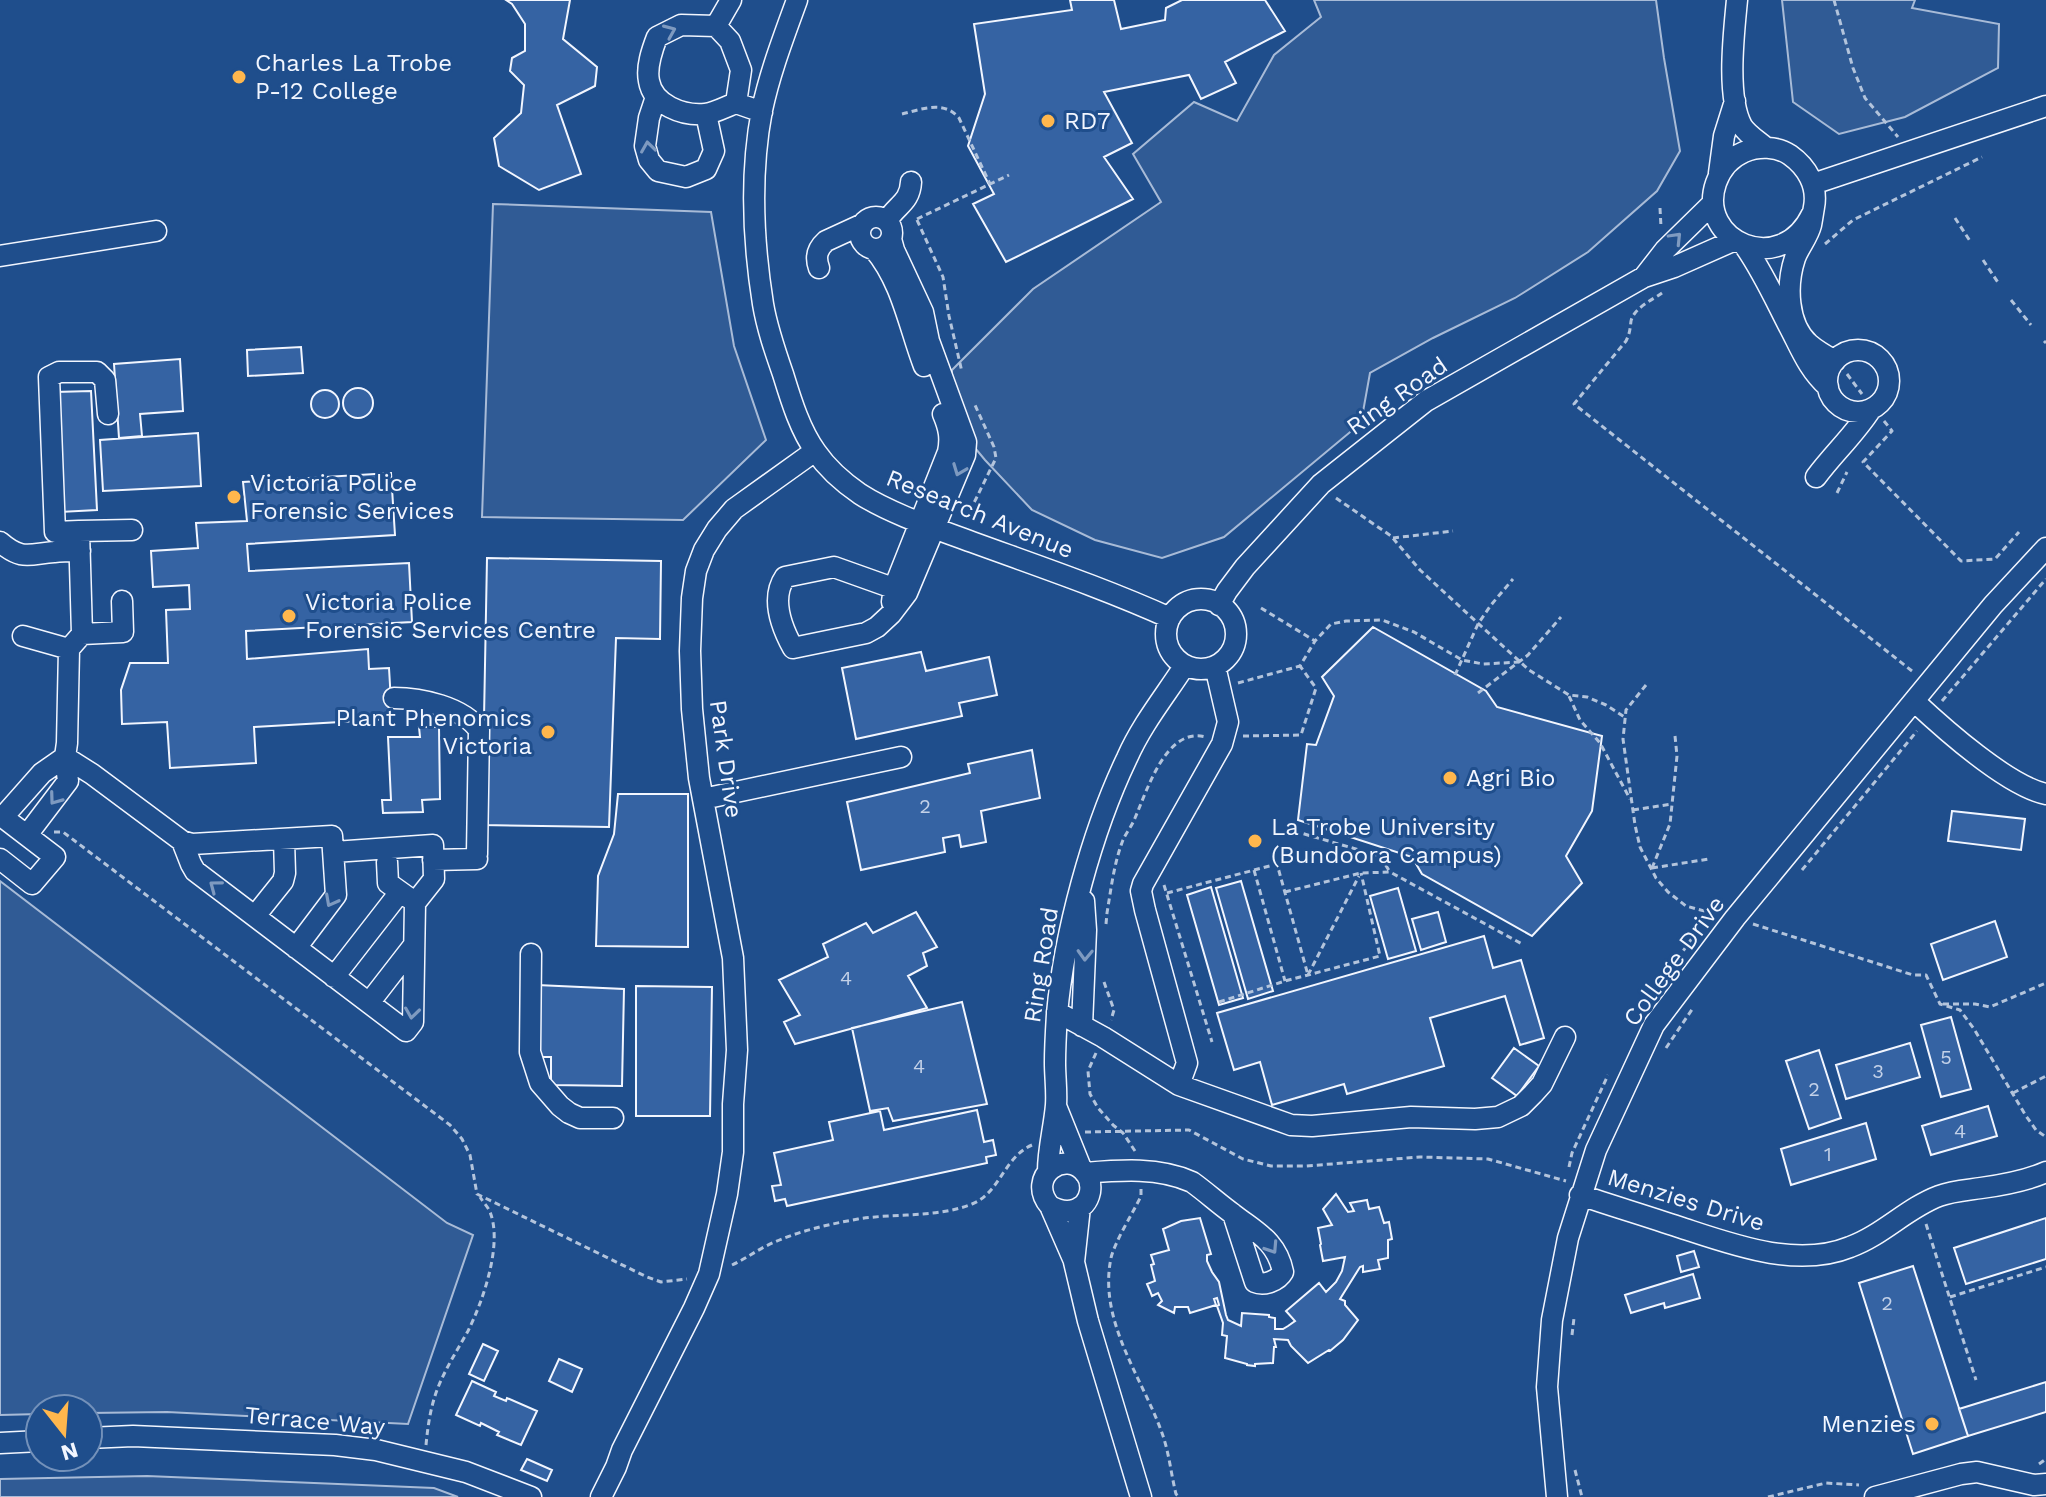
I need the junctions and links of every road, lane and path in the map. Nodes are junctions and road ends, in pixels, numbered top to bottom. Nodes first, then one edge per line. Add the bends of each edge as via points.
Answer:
1 (731, 0) edge
2 (797, 0) edge
3 (1737, 0) edge
4 (1834, 0) edge
5 (716, 26) junction
6 (656, 97) junction
7 (1735, 101) junction
8 (736, 103) junction
9 (2046, 106) edge
10 (762, 112) junction
11 (706, 114) junction
12 (902, 114) dead end
13 (1898, 137) dead end
14 (1765, 147) junction
15 (1982, 157) dead end
16 (1719, 173) junction
17 (1009, 175) dead end
18 (911, 182) dead end
19 (990, 184) junction
20 (1813, 184) junction
21 (1713, 203) junction
22 (1660, 208) dead end
23 (1812, 214) junction
24 (1955, 218) dead end
25 (156, 231) dead end
26 (884, 237) junction
27 (1970, 241) dead end
28 (1740, 243) junction
29 (1823, 247) dead end
30 (0, 256) edge
31 (1669, 259) junction
32 (1983, 260) dead end
33 (819, 268) dead end
34 (1999, 284) dead end
35 (2011, 300) dead end
36 (2031, 325) dead end
37 (1836, 360) junction
38 (963, 375) dead end
39 (1828, 387) junction
40 (972, 399) dead end
41 (1872, 408) junction
42 (1847, 410) junction
43 (108, 414) dead end
44 (815, 451) junction
45 (1833, 454) junction
46 (1816, 477) dead end
47 (1319, 486) junction
48 (970, 511) dead end
49 (927, 525) junction
50 (132, 530) dead end
51 (1453, 531) dead end
52 (2019, 532) dead end
53 (1393, 538) junction
54 (80, 541) junction
55 (0, 542) edge
56 (2046, 548) edge
57 (1513, 579) dead end
58 (2046, 579) edge
59 (900, 591) junction
60 (122, 601) dead end
61 (1219, 605) junction
62 (1261, 608) dead end
63 (1561, 617) dead end
64 (1170, 618) junction
65 (1478, 624) junction
66 (23, 636) dead end
67 (1315, 641) junction
68 (76, 642) junction
69 (1462, 660) junction
70 (1520, 662) junction
71 (1185, 665) junction
72 (1215, 666) junction
73 (1300, 666) junction
74 (1455, 675) dead end
75 (1237, 683) dead end
76 (1927, 684) junction
77 (1646, 685) dead end
78 (1478, 693) dead end
79 (1569, 695) junction
80 (394, 698) dead end
81 (1914, 701) junction
82 (1930, 716) junction
83 (1626, 718) junction
84 (1243, 736) dead end
85 (1675, 736) dead end
86 (1211, 738) dead end
87 (65, 757) junction
88 (901, 757) dead end
89 (2046, 794) edge
90 (703, 799) junction
91 (1632, 803) junction
92 (1672, 804) junction
93 (1633, 810) junction
94 (2, 816) edge
95 (1294, 831) dead end
96 (284, 840) junction
97 (182, 841) junction
98 (37, 843) junction
99 (334, 852) junction
100 (0, 859) edge
101 (1709, 859) dead end
102 (433, 860) junction
103 (387, 862) dead end
104 (1652, 868) junction
105 (1254, 870) junction
106 (1390, 872) junction
107 (1361, 873) junction
108 (1162, 876) dead end
109 (1797, 876) dead end
110 (1082, 885) junction
111 (1285, 892) junction
112 (1167, 893) junction
113 (408, 898) junction
114 (255, 916) junction
115 (1735, 918) junction
116 (1106, 925) dead end
117 (1522, 944) dead end
118 (414, 945) junction
119 (296, 948) junction
120 (531, 954) dead end
121 (1308, 975) junction
122 (334, 977) junction
123 (1103, 980) dead end
124 (1285, 981) junction
125 (2046, 983) edge
126 (1219, 1002) dead end
127 (369, 1003) junction
128 (1940, 1004) junction
129 (1693, 1008) dead end
130 (1057, 1012) junction
131 (1082, 1026) junction
132 (1103, 1037) junction
133 (1565, 1037) dead end
134 (1212, 1042) dead end
135 (1663, 1053) dead end
136 (2046, 1076) edge
137 (1179, 1085) junction
138 (2013, 1093) junction
139 (1056, 1106) junction
140 (613, 1118) dead end
141 (1076, 1132) dead end
142 (1123, 1133) junction
143 (2046, 1137) edge
144 (1040, 1142) dead end
145 (1083, 1170) junction
146 (1048, 1171) junction
147 (1141, 1171) junction
148 (2046, 1172) edge
149 (477, 1194) junction
150 (1580, 1195) junction
151 (1084, 1203) junction
152 (1920, 1205) junction
153 (1050, 1206) junction
154 (1233, 1214) dead end
155 (1074, 1262) junction
156 (2046, 1267) edge
157 (709, 1274) junction
158 (1950, 1298) junction
159 (1574, 1311) dead end
160 (1571, 1338) dead end
161 (1976, 1380) dead end
162 (104, 1437) edge
163 (24, 1442) edge
164 (0, 1443) edge
165 (426, 1461) junction
166 (1574, 1464) dead end
167 (2046, 1484) edge
168 (531, 1497) edge
169 (601, 1497) edge
170 (1141, 1497) edge
171 (1179, 1497) edge
172 (1557, 1497) edge
173 (1582, 1497) edge
174 (1875, 1497) edge

1 - 5 street
2 - 10 street, Research Avenue
3 - 7 street
4 - 13 path via 1865,98
6 -> 5 street via 648,80 657,37 681,25
5 - 8 street via 730,41 741,70
6 - 11 street via 676,111
11 -> 6 street via 714,151 706,169 686,177 658,171 645,146
7 - 14 street via 1744,129
7 - 16 street
8 - 10 street
8 - 11 street
9 - 20 street
10 - 44 street, Research Avenue via 755,200 763,304 788,392
12 - 19 path via 944,107 953,111
14 - 16 street via 1739,154
14 - 20 street via 1786,152 1803,165
15 - 29 path via 1853,220
16 - 21 street
17 - 19 path
18 - 26 street
19 - 38 path via 917,220 943,277
20 - 23 street
21 - 28 street via 1724,230
31 -> 21 street, Ring Road
22 - 31 path
23 - 28 street via 1806,227 1785,244 1758,249
23 - 37 street via 1795,258 1790,305 1803,337
24 - 27 path
25 - 30 street
26 - 33 street via 869,248 861,240 863,224 855,226 821,245
26 - 49 street via 881,258 907,312 949,428 948,452
28 - 31 street, Ring Road
28 - 39 street via 1767,281 1810,368
31 - 47 street, Ring Road via 1426,401
31 - 76 path via 1675,281 1631,318 1626,341 1574,404
32 - 34 path
35 - 36 path
37 - 39 street
37 - 41 path
37 - 41 street via 1861,351 1883,363 1889,387
39 - 42 street
40 - 48 path via 996,458
41 - 42 street
41 - 45 street
41 - 52 path via 1892,431 1863,462 1961,561 1995,559
42 - 45 street
43 - 54 street via 105,380 97,372 49,377 55,532
44 - 49 street, Research Avenue via 861,494
44 - 90 street, Park Drive via 734,509 704,550 696,571 690,672
45 - 46 street
47 - 53 path
47 - 61 street, Ring Road via 1245,567
49 - 59 street
49 - 64 street, Research Avenue
50 - 54 street
51 - 53 path
53 - 65 path
54 - 55 street via 27,556
54 - 68 street
56 - 76 street, College Drive
57 - 65 path
58 - 82 path
59 - 59 street via 826,567 781,581 780,620 796,649 866,633 891,614
60 - 68 street via 123,632
61 - 64 street via 1197,600
61 - 72 street via 1236,631 1231,652
62 - 67 path
63 - 70 path
64 - 71 street via 1166,639
65 - 69 path
65 - 70 path
66 - 68 street
67 - 69 path via 1331,624 1382,620
67 - 73 path
68 - 87 street
69 - 70 path
69 - 74 path
70 - 78 path
70 - 79 path
71 - 72 street
71 - 110 street, Ring Road via 1126,758
72 - 137 street via 1228,722 1222,744 1141,891 1187,1063
73 - 75 path
73 - 84 path via 1316,688 1301,735
76 - 81 street, College Drive
77 - 83 path via 1626,710
79 - 83 path via 1587,697
79 - 91 path
80 - 102 street via 413,698 461,714 479,730 477,856
81 - 82 street
81 - 115 street, College Drive
82 - 89 street via 2008,776
82 - 109 path
83 - 91 path via 1623,739
85 - 92 path
86 - 116 path via 1180,740 1151,780 1123,840
87 - 94 street via 42,773
87 - 97 street
87 -> 98 street via 68,781
88 - 90 street
90 - 157 street, Park Drive via 733,958 737,1050 733,1152
91 - 93 path
92 - 93 path
92 - 104 path via 1670,824
93 - 104 path via 1640,847
94 - 98 street
95 - 106 path via 1380,856
96 - 97 street via 204,845
96 - 99 street via 332,836
96 - 114 street via 283,881
114 -> 97 street via 195,871
98 - 100 street via 55,857 32,884
98 - 149 path via 51,832 63,832 450,1125 470,1155
99 - 102 street via 433,845
99 -> 119 street via 336,895
101 - 104 path
102 - 113 street via 434,879
103 - 113 street via 388,883
104 - 115 path via 1668,892 1686,906
105 - 111 path via 1277,864
105 - 112 path
105 - 124 path
106 - 107 path
106 - 117 path
107 - 111 path
107 - 121 path
107 - 121 path via 1380,956
108 - 112 path
110 - 130 street, Ring Road
110 -> 131 street
111 - 121 path
112 - 134 path
113 - 118 street
113 - 122 street
114 - 119 street
115 - 128 path via 1926,975
115 - 150 street, College Drive via 1654,1025 1609,1118
118 - 127 street
118 -> 127 street via 413,1022 406,1031
119 - 122 street
120 - 140 street via 530,1052 540,1083 569,1113
121 - 124 path
122 - 127 street
123 - 132 path via 1114,1010
124 - 126 path
125 - 128 path via 1990,1007
128 - 138 path via 1960,1010
129 - 135 path
130 - 131 street
130 - 139 street, Ring Road
131 - 132 street
132 - 137 street
132 - 142 path via 1088,1071 1090,1094
133 - 137 street via 1533,1094 1511,1112 1487,1119 1411,1117 1291,1125
136 - 138 path
138 - 143 path
139 - 145 street, Ring Road
139 - 146 street, Ring Road
141 - 142 path
142 - 147 path via 1138,1155
142 - 150 path via 1189,1130 1243,1159 1271,1166 1420,1157 1488,1159 1570,1182
144 - 157 path via 1017,1154 987,1196 973,1204 812,1229
145 - 146 street via 1067,1163
145 - 147 street
145 - 151 street via 1090,1186
146 - 153 street via 1042,1186
147 - 151 street
147 - 154 street via 1192,1182
147 - 171 path via 1141,1196 1111,1255 1109,1284 1115,1320 1164,1437
148 - 152 street, Menzies Drive via 1941,1195
149 - 157 path via 661,1282
149 - 165 path via 493,1225 490,1268 478,1310 438,1387 429,1415
150 - 152 street, Menzies Drive via 1777,1254 1826,1255 1848,1248
150 - 172 street, College Drive via 1552,1320 1547,1387
151 - 153 street via 1065,1212
151 - 155 street
152 - 158 path
153 - 155 street
155 - 170 street
156 - 158 path
157 - 169 street, Park Drive
158 - 161 path
159 - 160 path
162 - 165 street, Terrace Way via 335,1445
163 - 164 street
165 - 168 street, Terrace Way
166 - 173 path
167 - 174 street via 1977,1472

